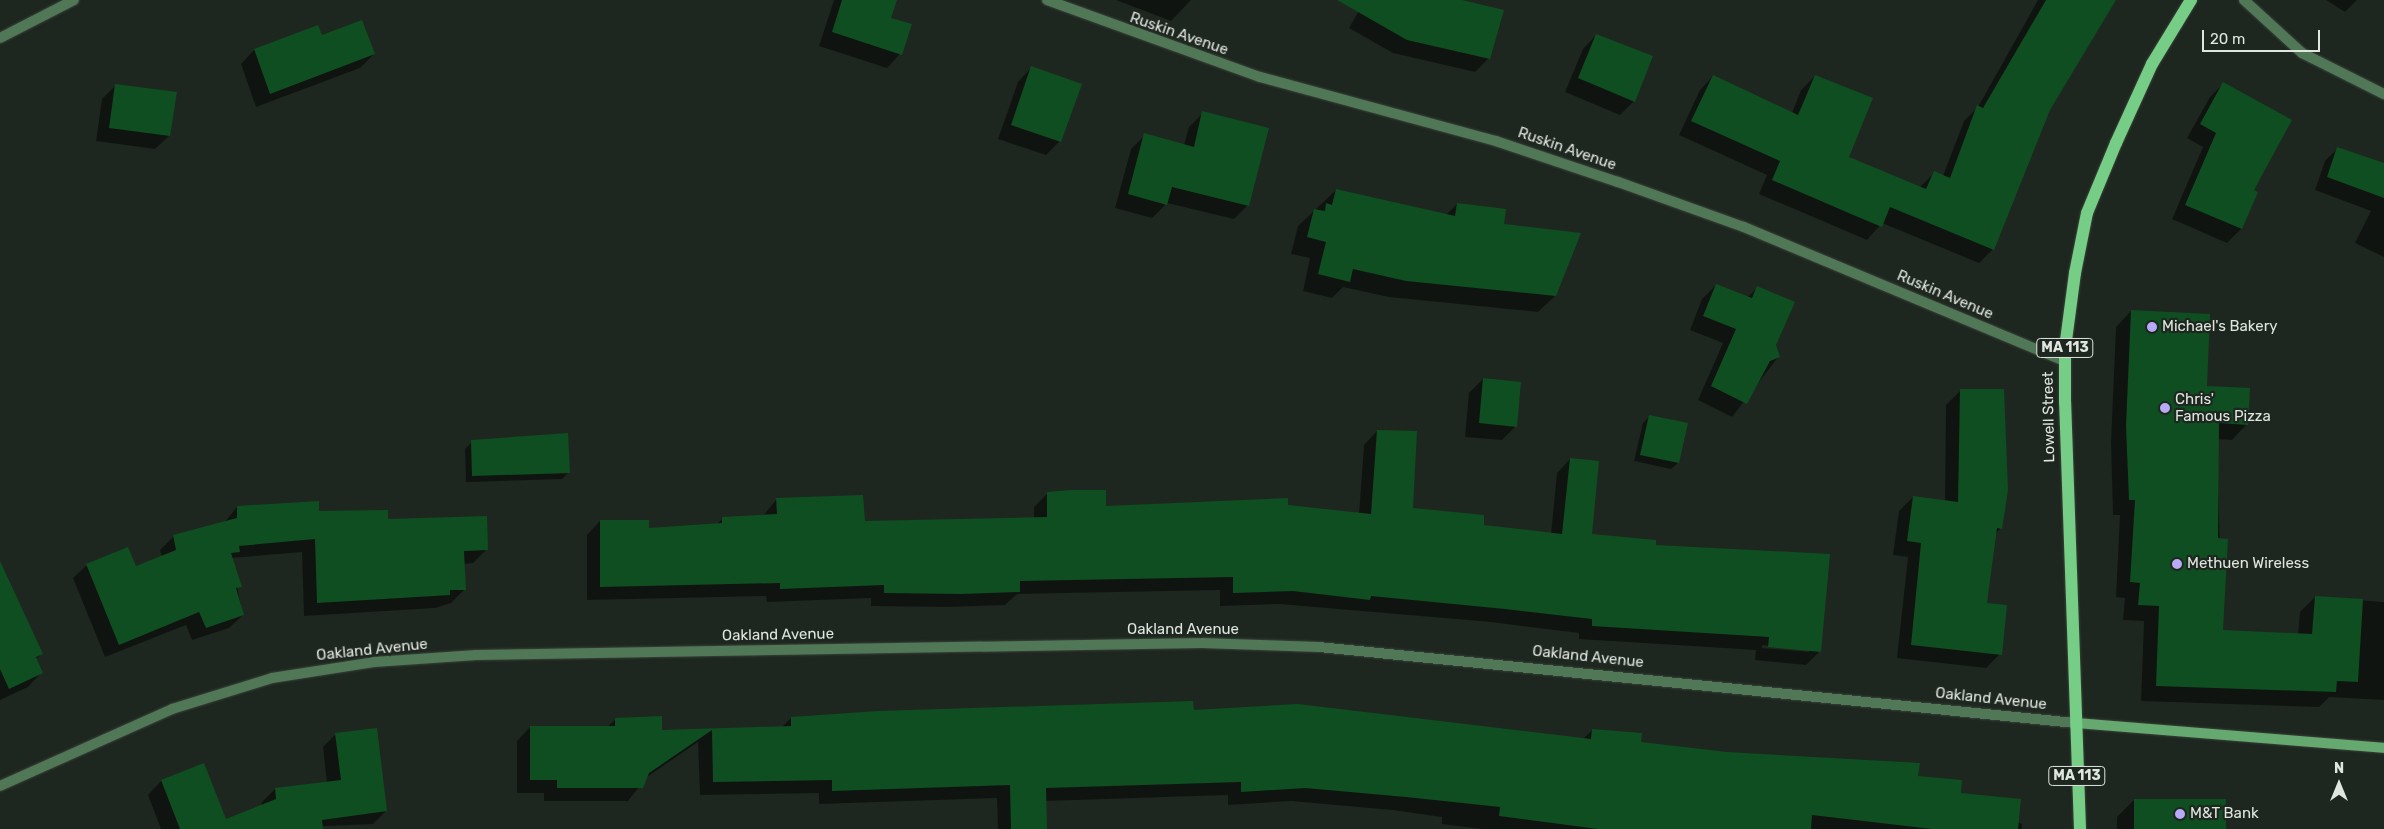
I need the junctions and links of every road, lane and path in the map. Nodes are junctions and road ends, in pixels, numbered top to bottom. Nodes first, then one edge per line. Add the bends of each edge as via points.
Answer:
1 (74, 0) edge
2 (1047, 0) edge
3 (2191, 0) edge
4 (2244, 0) edge
5 (0, 38) edge
6 (2384, 94) edge
7 (2065, 361) junction
8 (2075, 723) junction
9 (2384, 748) edge
10 (0, 786) edge
11 (2080, 829) edge

1 - 5 street
2 - 7 street, Ruskin Avenue via 1260,77 1496,141 1627,186 1744,228
3 - 7 main road, Lowell Street / MA 113 via 2152,64 2087,213 2075,273
4 - 6 street via 2302,52
7 - 8 main road, Lowell Street / MA 113
8 - 9 street, Oakland Avenue
8 - 10 street, Oakland Avenue via 1319,647 1202,643 477,655 374,662 272,678 172,709
8 - 11 main road, Lowell Street / MA 113

